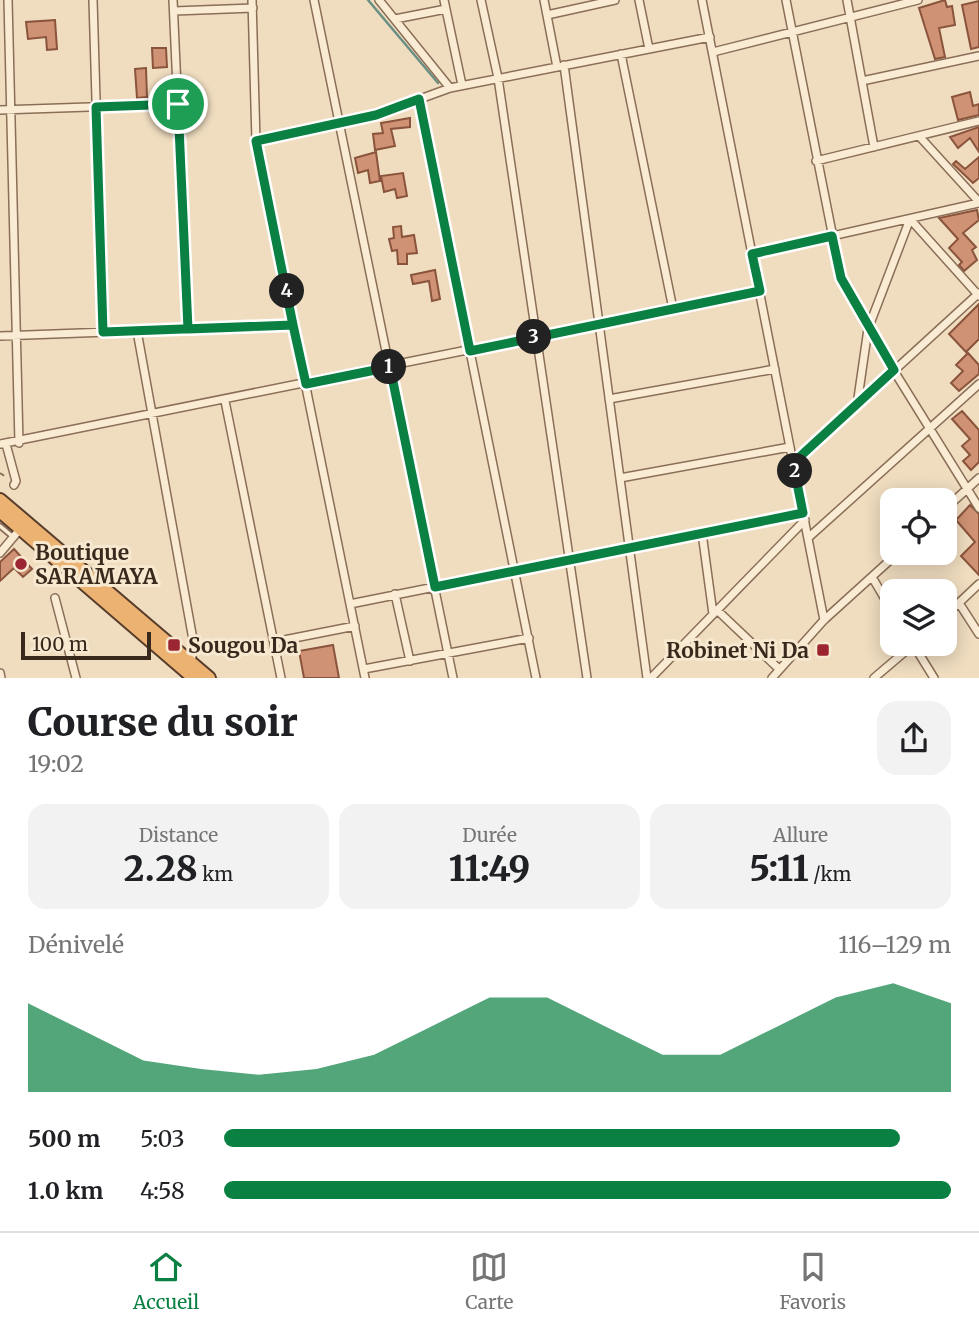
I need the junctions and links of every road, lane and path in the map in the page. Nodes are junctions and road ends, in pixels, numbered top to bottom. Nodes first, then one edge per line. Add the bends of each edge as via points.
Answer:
1 (8, 0) edge
2 (93, 0) edge
3 (173, 0) edge
4 (314, 0) edge
5 (379, 0) edge
6 (444, 0) edge
7 (481, 0) edge
8 (544, 0) edge
9 (615, 0) edge
10 (639, 0) edge
11 (702, 0) edge
12 (786, 0) edge
13 (847, 0) edge
14 (914, 0) edge
15 (252, 4) edge
16 (446, 9) junction
17 (174, 11) junction
18 (547, 15) junction
19 (850, 18) junction
20 (395, 19) junction
21 (792, 32) junction
22 (709, 37) junction
23 (649, 49) junction
24 (713, 52) junction
25 (621, 54) junction
26 (979, 56) edge
27 (561, 66) junction
28 (498, 79) junction
29 (862, 81) junction
30 (462, 85) junction
31 (450, 88) junction
32 (419, 99) junction
33 (178, 104) junction
34 (96, 107) junction
35 (11, 109) junction
36 (0, 110) edge
37 (979, 121) edge
38 (340, 123) junction
39 (919, 136) junction
40 (256, 141) junction
41 (874, 147) junction
42 (816, 161) junction
43 (979, 202) edge
44 (911, 219) junction
45 (832, 236) junction
46 (752, 254) junction
47 (760, 291) junction
48 (979, 294) edge
49 (673, 309) junction
50 (599, 324) junction
51 (293, 325) junction
52 (188, 329) junction
53 (868, 330) junction
54 (137, 331) junction
55 (103, 332) junction
56 (0, 336) edge
57 (16, 336) junction
58 (537, 337) junction
59 (470, 351) junction
60 (390, 367) junction
61 (775, 369) junction
62 (894, 370) junction
63 (306, 384) junction
64 (979, 384) edge
65 (609, 399) junction
66 (225, 401) junction
67 (857, 405) junction
68 (153, 415) junction
69 (929, 428) junction
70 (19, 443) junction
71 (3, 444) edge
72 (790, 447) junction
73 (793, 463) junction
74 (620, 478) junction
75 (979, 478) edge
76 (14, 485) dead end
77 (967, 489) junction
78 (957, 498) edge
79 (0, 500) edge
80 (979, 508) edge
81 (0, 511) edge
82 (804, 517) junction
83 (0, 526) edge
84 (17, 533) junction
85 (702, 533) junction
86 (808, 538) junction
87 (629, 547) junction
88 (0, 553) edge
89 (570, 559) junction
90 (885, 565) edge
91 (515, 570) junction
92 (872, 577) junction
93 (979, 584) edge
94 (435, 587) junction
95 (880, 591) edge
96 (395, 594) junction
97 (55, 598) dead end
98 (959, 603) joint
99 (350, 604) junction
100 (715, 612) junction
101 (824, 620) junction
102 (355, 626) junction
103 (979, 634) edge
104 (529, 638) junction
105 (275, 642) junction
106 (449, 653) junction
107 (899, 656) edge
108 (920, 656) edge
109 (410, 661) junction
110 (779, 669) junction
111 (188, 673) edge
112 (364, 674) edge
113 (76, 678) edge
114 (209, 678) edge
115 (281, 678) edge
116 (453, 678) edge
117 (536, 678) edge
118 (587, 678) edge
119 (649, 678) edge
120 (772, 678) edge
121 (874, 678) edge
122 (934, 678) edge

1 - 35 street
2 - 34 street
3 - 17 street
4 - 38 street
5 - 20 street
6 - 16 street
7 - 28 street
8 - 18 street
9 - 18 street
10 - 23 street
11 - 22 street
12 - 21 street
13 - 19 street
14 - 19 street
15 - 17 street
15 - 40 street
16 - 20 street
16 - 30 street
17 - 33 street
18 - 27 street
19 - 21 street
19 - 29 street
20 - 31 street
21 - 24 street
21 - 42 street
22 - 23 street
22 - 24 street
23 - 25 street
24 - 46 street
25 - 27 street
25 - 49 street
26 - 29 street
27 - 28 street
27 - 50 street
28 - 30 street
28 - 58 street
29 - 41 street
30 - 31 street
31 - 32 street
32 - 38 street
32 - 59 street
33 - 34 street
33 - 52 street
34 - 35 street
34 - 55 street
35 - 36 street
35 - 57 street
37 - 39 street
38 - 40 street
38 - 60 street
39 - 41 street
39 - 43 street
40 - 51 street
41 - 42 street
42 - 45 street
43 - 44 street
44 - 45 street
44 - 48 street
44 - 53 street
45 - 46 street
45 - 53 street via 841,278
46 - 47 street
47 - 49 street
47 - 61 street
48 - 62 street
49 - 50 street
50 - 58 street
50 - 65 street
51 - 52 street
51 - 63 street
52 - 54 street
53 - 62 street
53 - 67 street
54 - 55 street
54 - 68 street
55 - 57 street
56 - 57 street
57 - 70 street
58 - 59 street
58 - 89 street
59 - 60 street
59 - 91 street
60 - 63 street
60 - 94 street
61 - 65 street
61 - 72 street
62 - 67 street
62 - 69 street
63 - 66 street
63 - 99 street
64 - 69 street
65 - 74 street
66 - 68 street
66 - 105 street
67 - 73 street
68 - 70 street
68 - 111 street via 194,645
69 - 77 street
69 - 86 street
70 - 71 street
71 - 76 street
72 - 73 street
72 - 74 street
73 - 82 street
74 - 87 street
75 - 77 street
77 - 78 street
77 - 80 street
79 - 111 highway
81 - 84 highway
82 - 85 street
82 - 86 street
82 - 100 street
83 - 84 lane
84 - 88 street
84 - 111 highway
85 - 87 street
85 - 100 street
86 - 101 street
87 - 89 street
87 - 119 street
89 - 91 street
89 - 118 street
90 - 92 street
91 - 94 street
91 - 104 street
92 - 95 street
92 - 101 street
93 - 98 street
94 - 96 street
94 - 106 street
96 - 99 street
96 - 109 street
97 - 113 street
98 - 103 street
99 - 102 street
100 - 110 street
100 - 119 street
101 - 110 street
102 - 105 street
102 - 112 street
104 - 106 street
104 - 117 street
105 - 115 street
106 - 109 street
106 - 116 street
107 - 121 street
108 - 122 street
109 - 112 street
110 - 120 street
111 - 114 highway

